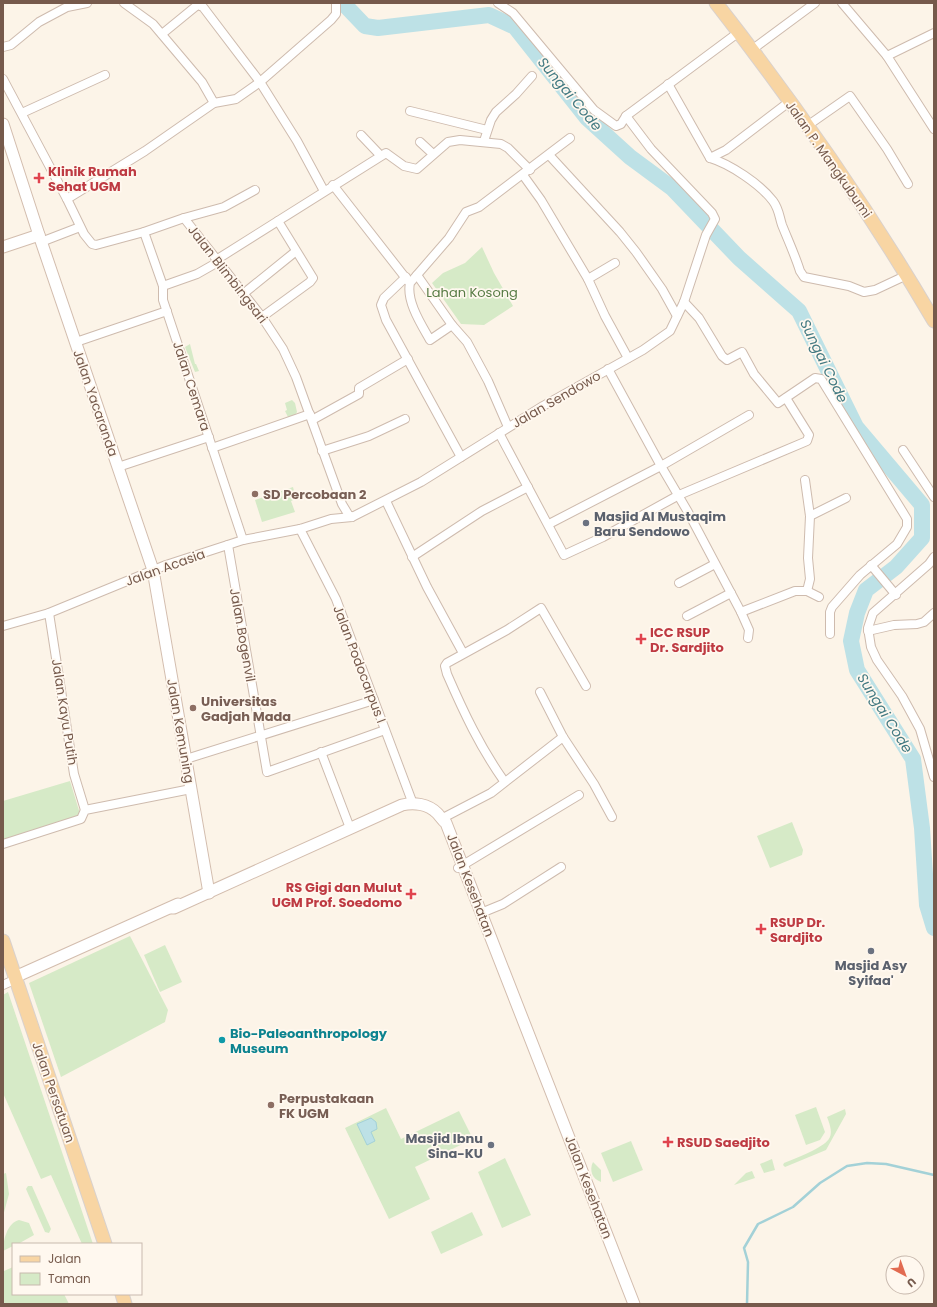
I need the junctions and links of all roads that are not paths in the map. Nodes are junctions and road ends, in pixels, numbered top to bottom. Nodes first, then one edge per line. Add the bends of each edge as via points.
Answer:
1 (87, 3) edge
2 (124, 3) edge
3 (336, 3) edge
4 (498, 3) edge
5 (716, 3) edge
6 (815, 3) edge
7 (842, 3) edge
8 (739, 32) junction
9 (934, 33) edge
10 (162, 34) junction
11 (3, 47) edge
12 (753, 49) junction
13 (887, 56) junction
14 (105, 76) dead end
15 (532, 76) dead end
16 (3, 79) edge
17 (260, 82) junction
18 (668, 84) junction
19 (789, 102) junction
20 (214, 103) junction
21 (410, 110) dead end
22 (22, 113) junction
23 (626, 116) junction
24 (3, 124) edge
25 (807, 126) junction
26 (934, 128) edge
27 (486, 130) junction
28 (361, 135) dead end
29 (570, 138) dead end
30 (484, 141) junction
31 (420, 142) dead end
32 (433, 154) junction
33 (380, 155) junction
34 (550, 156) junction
35 (710, 158) junction
36 (526, 173) junction
37 (908, 184) dead end
38 (333, 185) junction
39 (255, 190) dead end
40 (324, 191) junction
41 (67, 199) junction
42 (184, 218) junction
43 (278, 221) junction
44 (80, 227) junction
45 (144, 232) junction
46 (40, 238) junction
47 (3, 247) edge
48 (295, 252) junction
49 (217, 261) junction
50 (615, 262) dead end
51 (417, 275) junction
52 (907, 275) junction
53 (588, 279) junction
54 (408, 280) junction
55 (163, 286) junction
56 (243, 294) junction
57 (684, 302) junction
58 (167, 312) junction
59 (677, 316) junction
60 (262, 317) junction
61 (934, 321) edge
62 (452, 325) junction
63 (76, 342) junction
64 (628, 358) junction
65 (408, 359) junction
66 (608, 369) junction
67 (786, 398) junction
68 (749, 415) dead end
69 (311, 417) junction
70 (405, 419) dead end
71 (508, 427) junction
72 (499, 433) junction
73 (209, 437) junction
74 (212, 448) junction
75 (903, 450) dead end
76 (322, 451) junction
77 (461, 457) junction
78 (661, 466) junction
79 (118, 467) junction
80 (805, 480) dead end
81 (528, 487) junction
82 (679, 495) junction
83 (934, 497) edge
84 (846, 498) dead end
85 (386, 501) junction
86 (342, 504) junction
87 (810, 516) junction
88 (352, 517) junction
89 (331, 519) junction
90 (549, 524) junction
91 (300, 529) junction
92 (243, 540) junction
93 (228, 545) junction
94 (412, 557) junction
95 (934, 557) edge
96 (715, 564) junction
97 (873, 567) junction
98 (153, 570) junction
99 (679, 583) dead end
100 (807, 591) junction
101 (894, 592) junction
102 (731, 593) junction
103 (819, 598) dead end
104 (741, 612) junction
105 (49, 613) junction
106 (934, 613) edge
107 (687, 616) dead end
108 (3, 626) edge
109 (868, 631) junction
110 (830, 634) dead end
111 (748, 638) dead end
112 (463, 653) junction
113 (586, 686) dead end
114 (540, 692) dead end
115 (374, 700) junction
116 (385, 730) junction
117 (260, 736) junction
118 (563, 737) junction
119 (321, 752) junction
120 (186, 759) junction
121 (934, 778) edge
122 (504, 782) junction
123 (191, 789) junction
124 (580, 796) dead end
125 (413, 804) junction
126 (84, 810) junction
127 (612, 817) dead end
128 (441, 819) junction
129 (350, 828) junction
130 (3, 844) edge
131 (460, 867) junction
132 (561, 867) dead end
133 (468, 887) junction
134 (209, 891) junction
135 (481, 913) junction
136 (3, 941) edge
137 (498, 962) junction
138 (15, 978) junction
139 (3, 985) edge
140 (105, 1243) edge
141 (609, 1248) junction
142 (628, 1304) edge
143 (634, 1304) edge

1 - 11 street via 67,7 39,22 11,45
2 - 10 street via 153,24
3 - 17 street via 336,14 331,20
4 - 23 street via 513,13 594,110 616,126 621,124
5 - 8 main road, Jalan P. Mangkubumi
6 - 12 street
7 - 13 street
8 - 12 main road, Jalan P. Mangkubumi
8 - 18 street
9 - 13 street
10 - 17 street via 201,5
10 - 20 street via 202,82
12 - 19 main road, Jalan P. Mangkubumi
13 - 26 street
14 - 22 street
15 - 27 street via 496,112
16 - 22 street, Jalan Blimbingsari
17 - 20 street via 236,99
17 - 40 street via 297,140
18 - 23 street
18 - 35 street
19 - 25 main road, Jalan P. Mangkubumi
19 - 35 street via 726,150
20 - 41 street via 145,151
21 - 27 street
22 - 41 street, Jalan Blimbingsari
23 - 57 street, Jalan Sendowo via 715,219 706,235
24 - 46 street, Jalan Yacaranda
25 - 37 street via 850,96
25 - 52 main road, Jalan P. Mangkubumi
27 - 30 street
28 - 33 street
29 - 34 street
30 - 32 street via 448,142
30 - 36 street via 508,148
31 - 32 street
32 - 33 street via 417,169 404,166 386,152
33 - 38 street
34 - 36 street
34 - 59 street via 636,252
35 - 52 street via 725,163 758,186 773,201 804,277 849,286 864,292 875,290
36 - 51 street via 479,207 466,212 449,238
36 - 53 street
38 - 40 street
38 - 54 street
39 - 42 street via 224,207
40 - 43 street
41 - 44 street, Jalan Blimbingsari
42 - 45 street, Jalan Blimbingsari
42 - 49 street, Jalan Blimbingsari
43 - 48 street
43 - 49 street
44 - 45 street, Jalan Blimbingsari via 89,241 96,245
44 - 46 street
45 - 55 street, Jalan Cemara
46 - 47 street
46 - 63 street, Jalan Yacaranda
48 - 56 street
48 - 60 street via 312,280
49 - 55 street via 197,274
49 - 56 street, Jalan Blimbingsari
50 - 53 street
51 - 54 street
51 - 62 street
52 - 61 main road, Jalan P. Mangkubumi
53 - 64 street via 604,316
54 - 62 street via 408,290 430,340
54 - 65 street via 384,298 381,305 386,320
55 - 58 street, Jalan Cemara
56 - 60 street, Jalan Blimbingsari
57 - 59 street, Jalan Sendowo
57 - 67 street via 699,318 722,356 727,360 742,352 754,374 778,403
58 - 63 street
58 - 73 street, Jalan Cemara
59 - 64 street, Jalan Sendowo via 670,331
60 - 69 street, Jalan Blimbingsari via 287,357
62 - 71 street via 467,342
63 - 79 street, Jalan Yacaranda
64 - 66 street, Jalan Sendowo
65 - 69 street via 359,388 359,394
65 - 77 street
66 - 71 street, Jalan Sendowo
66 - 78 street
67 - 82 street via 809,436 808,441
67 - 97 street via 815,378 821,379 902,509 907,522 904,534
68 - 78 street
69 - 74 street
69 - 76 street, Jalan Blimbingsari
70 - 76 street via 369,436
71 - 72 street, Jalan Sendowo
72 - 77 street, Jalan Sendowo
72 - 81 street
73 - 74 street, Jalan Cemara
73 - 79 street
74 - 92 street, Jalan Cemara
75 - 83 street
76 - 86 street, Jalan Blimbingsari
77 - 85 street, Jalan Sendowo
78 - 82 street
78 - 90 street
79 - 98 street, Jalan Yacaranda
80 - 87 street
81 - 90 street
81 - 94 street via 482,511
82 - 90 street via 603,537 564,555
82 - 96 street
84 - 87 street
85 - 88 street, Jalan Sendowo
85 - 94 street
86 - 88 street, Jalan Blimbingsari
86 - 89 street via 338,513
87 - 100 street via 810,579
88 - 89 street, Jalan Sendowo
89 - 91 street, Jalan Acasia
91 - 92 street, Jalan Acasia
91 - 115 street, Jalan Podocarpus I via 336,599
92 - 93 street, Jalan Acasia
93 - 98 street, Jalan Acasia
93 - 117 street, Jalan Bogenvil
94 - 112 street
95 - 101 street
96 - 99 street
96 - 102 street
97 - 101 street
97 - 110 street via 850,585 832,607
98 - 105 street, Jalan Acasia
98 - 120 street, Jalan Kemuning
100 - 103 street
100 - 104 street via 795,591
101 - 109 street via 873,613
102 - 104 street
102 - 107 street
104 - 111 street via 749,630
105 - 108 street, Jalan Acasia
105 - 126 street, Jalan Kayu Putih via 74,774
106 - 109 street via 924,622 917,624 888,626
109 - 121 street via 871,647 920,728
112 - 113 street via 507,630 541,608
112 - 122 street via 447,663 445,670 482,748
114 - 118 street
115 - 116 street, Jalan Podocarpus I
115 - 117 street
116 - 119 street
116 - 125 street, Jalan Podocarpus I
117 - 119 street, Jalan Bogenvil via 267,772
117 - 120 street
118 - 122 street
118 - 127 street
119 - 129 street
120 - 123 street, Jalan Kemuning
122 - 128 street via 491,793
123 - 126 street
123 - 134 street, Jalan Kemuning
124 - 131 street
125 - 128 street via 431,808
125 - 129 street via 402,805
126 - 130 street via 81,819
128 - 131 street, Jalan Kesehatan via 446,823
129 - 134 street
131 - 133 street, Jalan Kesehatan
132 - 135 street via 503,904
133 - 135 street, Jalan Kesehatan
133 - 137 street, Jalan Kesehatan
134 - 138 street
135 - 137 street, Jalan Kesehatan
136 - 138 main road, Jalan Persatuan
137 - 141 street, Jalan Kesehatan
138 - 139 street
138 - 140 main road, Jalan Persatuan
141 - 142 street, Jalan Kesehatan
141 - 143 street, Jalan Kesehatan

